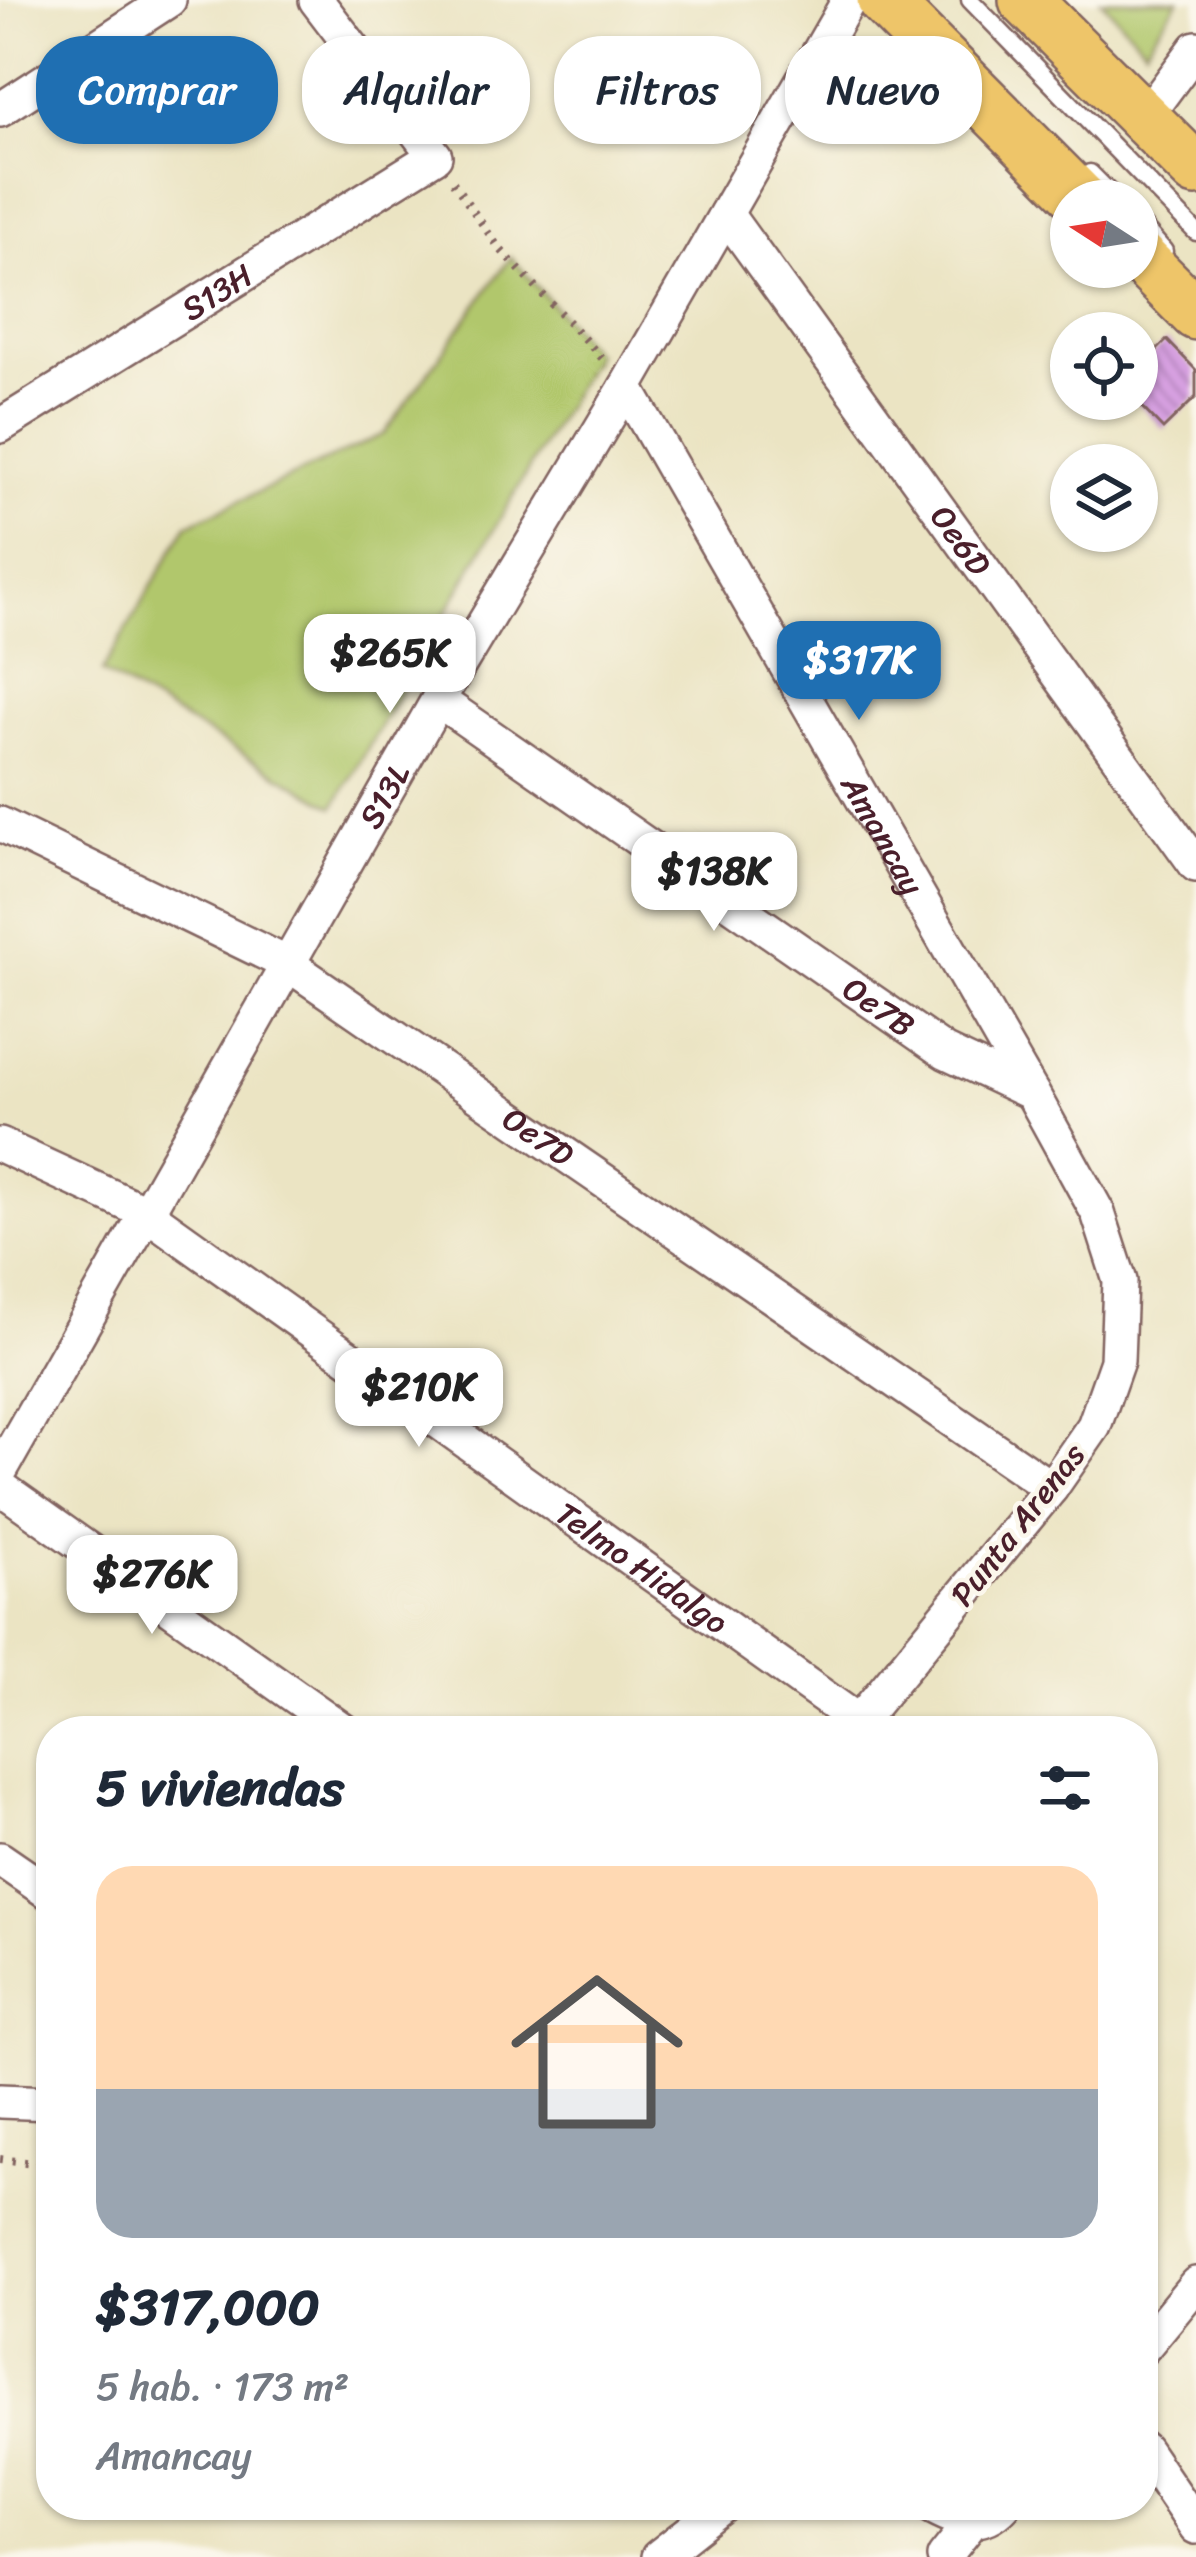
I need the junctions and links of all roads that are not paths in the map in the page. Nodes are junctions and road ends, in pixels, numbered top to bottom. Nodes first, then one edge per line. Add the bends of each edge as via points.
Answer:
1 (169, 0) edge
2 (316, 0) edge
3 (849, 0) edge
4 (883, 0) edge
5 (970, 0) edge
6 (1024, 0) edge
7 (1196, 48) edge
8 (0, 110) edge
9 (1145, 117) junction
10 (1196, 170) edge
11 (1080, 180) edge
12 (726, 214) junction
13 (1196, 232) edge
14 (626, 387) junction
15 (0, 426) edge
16 (438, 700) junction
17 (0, 824) edge
18 (1196, 865) edge
19 (288, 964) junction
20 (1032, 1094) junction
21 (0, 1145) edge
22 (145, 1212) junction
23 (0, 1471) edge
24 (0, 1487) edge
25 (1051, 1488) junction
26 (323, 1716) edge
27 (841, 1716) edge
28 (863, 1716) edge
29 (0, 1859) edge
30 (36, 1884) edge
31 (0, 2101) edge
32 (36, 2102) edge
33 (1196, 2284) edge
34 (1158, 2330) edge
35 (1158, 2471) edge
36 (705, 2520) edge
37 (964, 2520) edge
38 (981, 2520) edge
39 (971, 2523) junction
40 (1196, 2527) edge
41 (658, 2557) edge
42 (944, 2557) edge

1 - 8 street
2 - 15 street, S13H via 435,156
3 - 12 street, S13L
4 - 11 main road
5 - 13 lane
6 - 9 main road
7 - 9 street
9 - 10 main road
12 - 14 street, S13L
12 - 18 street, Oe6D
14 - 16 street, S13L
14 - 20 street, Amancay
16 - 19 street, S13L
16 - 20 street, Oe7B via 945,1052
17 - 19 street, Oe7D
19 - 22 street, S13L
19 - 25 street, Oe7D
20 - 25 street, Punta Arenas via 1098,1213 1120,1281 1117,1360 1094,1426
21 - 22 street, Telmo Hidalgo
22 - 23 street, S13L
22 - 27 street, Telmo Hidalgo
24 - 26 street
25 - 28 street, Punta Arenas
29 - 30 street
31 - 32 street
33 - 34 street
35 - 40 street
36 - 41 street
37 - 39 street
38 - 39 street
39 - 42 street

